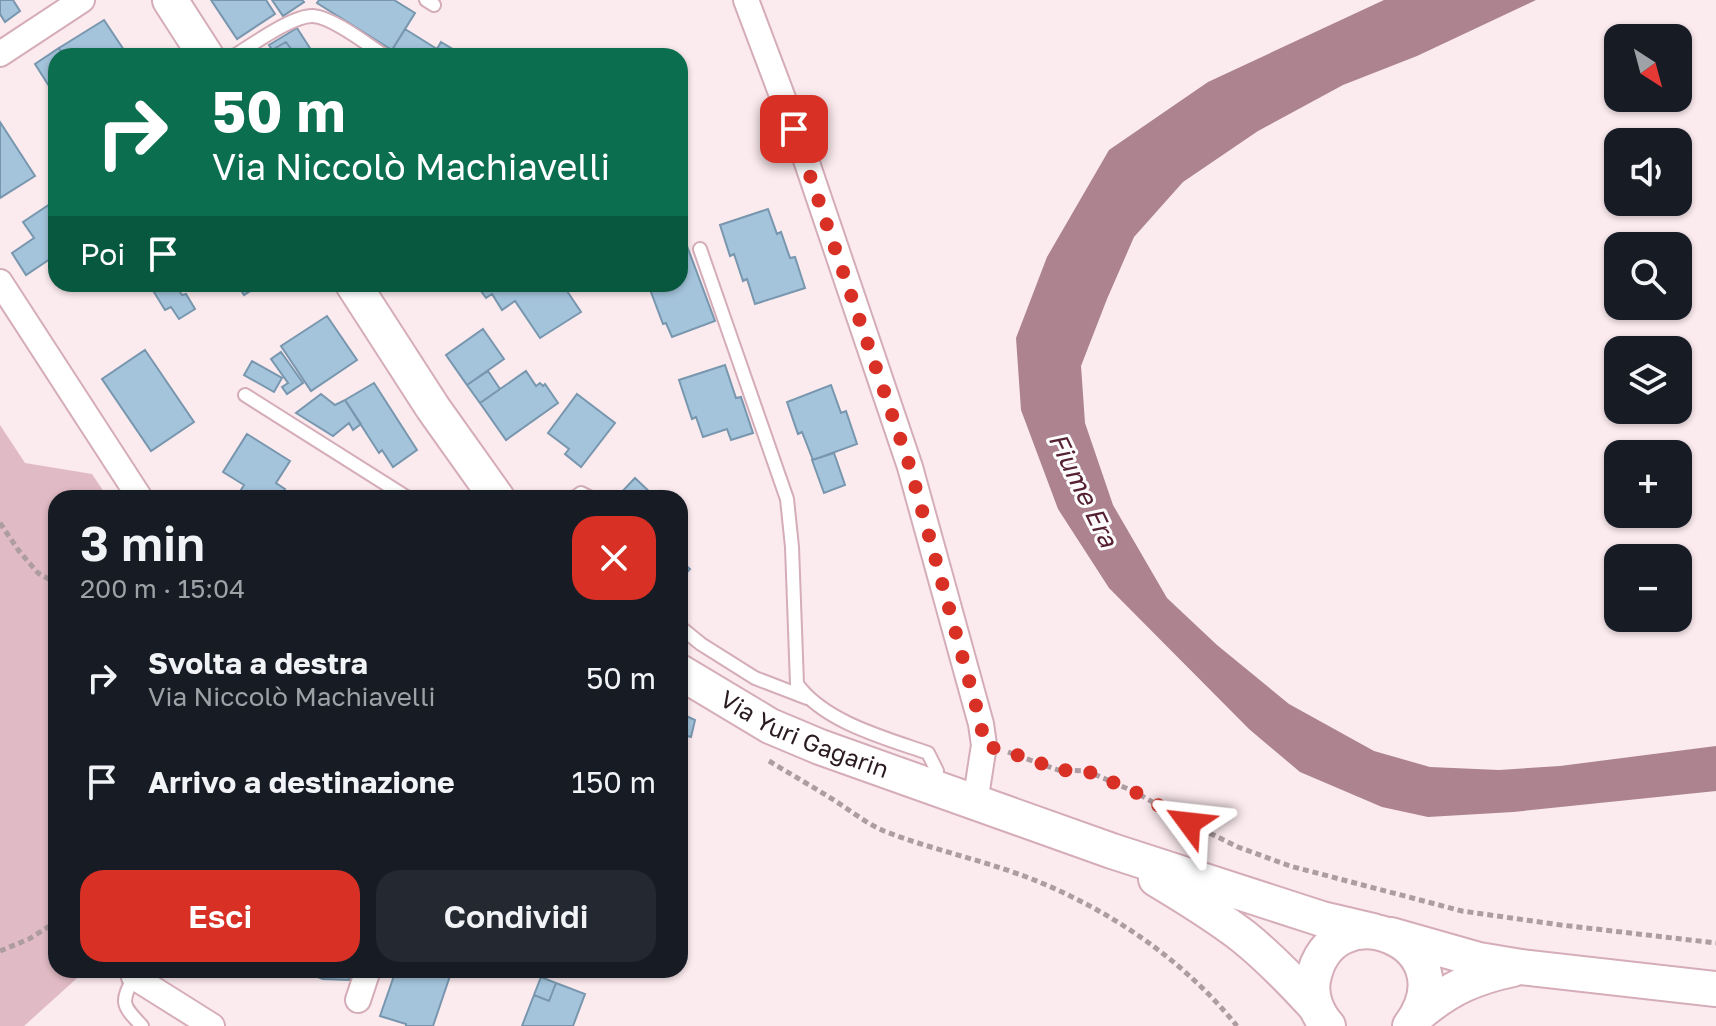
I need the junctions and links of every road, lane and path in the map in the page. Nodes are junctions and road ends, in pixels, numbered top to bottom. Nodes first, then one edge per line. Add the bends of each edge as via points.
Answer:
1 (82, 0) edge
2 (170, 0) edge
3 (746, 0) edge
4 (201, 48) edge
5 (247, 48) edge
6 (372, 48) edge
7 (0, 54) edge
8 (700, 249) dead end
9 (0, 282) edge
10 (358, 292) edge
11 (245, 395) dead end
12 (135, 490) edge
13 (395, 490) edge
14 (491, 490) edge
15 (0, 523) edge
16 (48, 579) edge
17 (688, 633) edge
18 (688, 677) edge
19 (807, 698) junction
20 (984, 745) junction
21 (768, 761) dead end
22 (935, 787) junction
23 (975, 803) junction
24 (1112, 851) junction
25 (48, 927) edge
26 (1382, 933) junction
27 (1716, 943) edge
28 (0, 951) edge
29 (1521, 967) junction
30 (134, 978) edge
31 (143, 978) edge
32 (365, 978) edge
33 (1716, 989) edge
34 (358, 1000) dead end
35 (1415, 1019) edge
36 (1324, 1020) edge
37 (142, 1026) edge
38 (212, 1026) edge
39 (1237, 1026) edge

1 - 7 street
2 - 4 street
3 - 20 street via 910,467
5 - 6 lane via 296,19 313,16
8 - 19 lane via 787,499 797,684
9 - 12 street
10 - 14 street
11 - 13 lane
15 - 16 path
17 - 19 lane via 755,678
18 - 22 street, Via Yuri Gagarin via 770,726
19 - 22 lane via 828,714 928,753 937,771
20 - 23 street
20 - 27 path via 1058,770 1087,771 1238,847 1305,870 1462,911
21 - 39 path via 881,830 1023,876 1107,916 1194,980
22 - 23 street, Via Yuri Gagarin
23 - 24 street, Via Yuri Gagarin
24 - 26 street via 1322,919
24 - 36 street via 1243,936
25 - 28 path
26 - 29 street
26 - 35 street via 1406,945 1425,976 1425,995
26 - 36 street via 1354,932 1324,953 1312,988
29 - 33 street
29 - 35 street via 1459,986
30 - 37 lane via 125,1008
31 - 38 street
32 - 34 street

